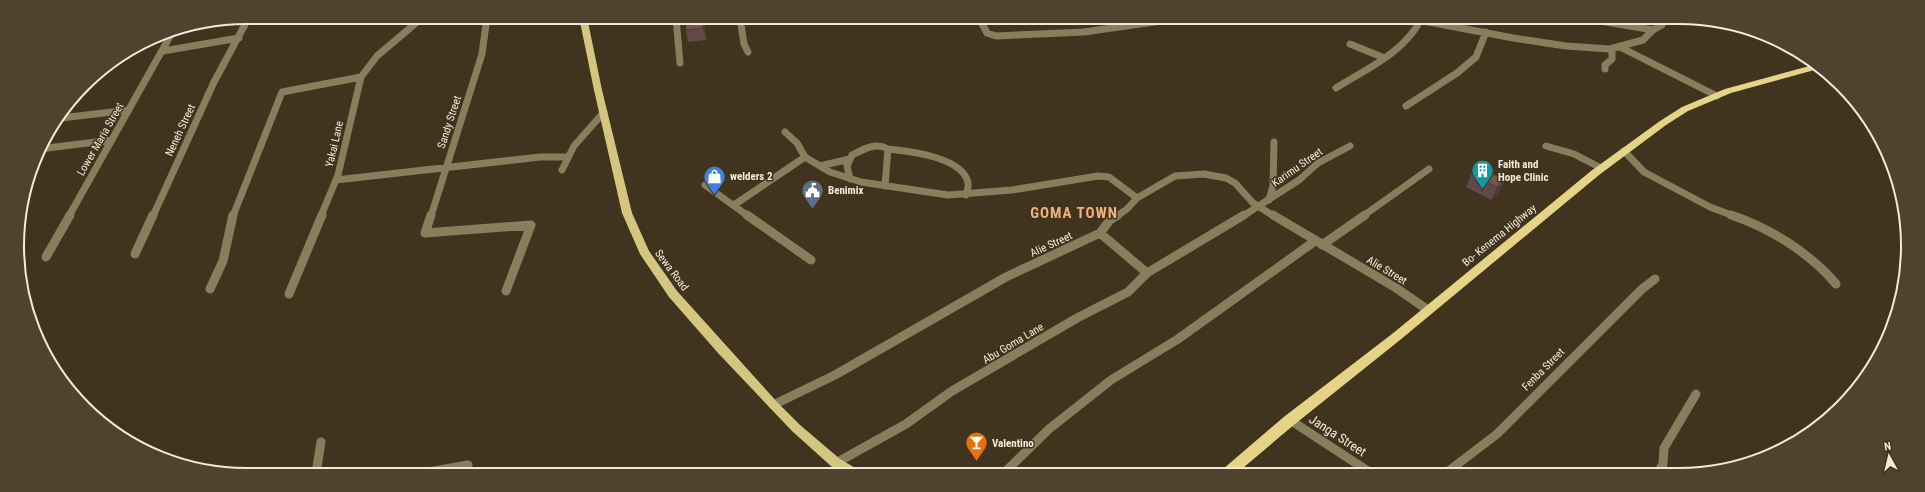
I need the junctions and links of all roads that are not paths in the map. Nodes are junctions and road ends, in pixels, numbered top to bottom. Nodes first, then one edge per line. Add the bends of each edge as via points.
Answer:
1 (246, 24) edge
2 (415, 24) edge
3 (487, 24) edge
4 (584, 24) edge
5 (677, 24) edge
6 (741, 24) edge
7 (982, 24) edge
8 (1140, 24) edge
9 (1419, 24) edge
10 (1443, 24) edge
11 (1619, 24) edge
12 (1662, 24) edge
13 (1653, 30) junction
14 (1486, 32) junction
15 (170, 38) edge
16 (239, 38) junction
17 (1350, 44) dead end
18 (1620, 47) junction
19 (1610, 49) junction
20 (163, 51) junction
21 (748, 52) dead end
22 (1382, 57) junction
23 (680, 63) dead end
24 (1811, 68) edge
25 (1605, 69) dead end
26 (361, 77) junction
27 (1336, 88) dead end
28 (1717, 96) junction
29 (1406, 106) dead end
30 (129, 110) junction
31 (604, 112) junction
32 (65, 118) edge
33 (785, 132) dead end
34 (112, 140) junction
35 (1274, 142) dead end
36 (1350, 146) dead end
37 (1546, 146) dead end
38 (47, 148) edge
39 (888, 149) junction
40 (1624, 151) junction
41 (566, 156) junction
42 (805, 158) junction
43 (850, 159) junction
44 (820, 166) junction
45 (446, 168) junction
46 (1601, 168) junction
47 (1429, 169) dead end
48 (562, 170) dead end
49 (850, 178) junction
50 (336, 180) junction
51 (705, 185) dead end
52 (885, 186) junction
53 (966, 195) junction
54 (1137, 198) junction
55 (1269, 200) junction
56 (734, 205) junction
57 (1258, 207) junction
58 (1100, 233) junction
59 (1319, 243) junction
60 (135, 254) dead end
61 (46, 257) dead end
62 (811, 260) dead end
63 (1147, 273) junction
64 (1655, 280) dead end
65 (1836, 284) dead end
66 (210, 288) dead end
67 (506, 291) dead end
68 (289, 294) dead end
69 (1428, 310) junction
70 (1696, 394) dead end
71 (773, 405) junction
72 (1290, 420) junction
73 (321, 442) dead end
74 (836, 463) junction
75 (468, 465) dead end
76 (317, 468) edge
77 (451, 468) edge
78 (844, 468) edge
79 (1009, 468) edge
80 (1236, 468) edge
81 (1363, 468) edge
82 (1453, 468) edge
83 (1661, 468) edge

1 - 16 street, Neneh Street
2 - 26 street, Yakai Lane via 377,56
3 - 45 street, Sandy Street via 482,54
4 - 31 main road, Sewa Road
5 - 23 street
6 - 21 street
7 - 8 street via 990,36 1084,32
9 - 22 street via 1412,36 1400,47
10 - 14 street
11 - 13 street
12 - 13 street
13 - 18 street via 1643,40
14 - 19 street via 1566,46
14 - 29 street via 1476,57 1457,73
15 - 20 street, Lower Maria Street
16 - 20 street
16 - 60 street, Neneh Street via 214,82
17 - 22 street
18 - 19 street
18 - 28 street
19 - 25 street via 1612,59 1605,65
20 - 30 street, Lower Maria Street
22 - 27 street
24 - 28 highway, Bo- Kenema Highway via 1767,79
26 - 50 street, Yakai Lane
26 - 66 street via 282,92 231,220 223,261
28 - 40 highway, Bo- Kenema Highway via 1686,109
30 - 32 street
30 - 34 street, Lower Maria Street
31 - 41 street via 586,128
31 - 71 main road, Sewa Road via 627,213 644,252 673,294
33 - 42 street via 797,143
34 - 38 street
34 - 61 street, Lower Maria Street
35 - 55 street via 1274,186
36 - 55 street, Karimu Street via 1318,163 1299,180
37 - 46 street via 1574,154
39 - 43 street via 879,146 869,147 852,155
39 - 52 street
39 - 53 street via 912,152 945,161 968,179 969,188
40 - 46 highway, Bo- Kenema Highway
40 - 65 street via 1644,172 1710,207 1752,222 1804,254
41 - 45 street
41 - 48 street
42 - 44 street
42 - 56 street
43 - 44 street
43 - 49 street via 847,166
44 - 49 street
45 - 50 street
45 - 67 street, Sandy Street via 425,233 531,225
46 - 69 highway, Bo- Kenema Highway
47 - 59 street
49 - 52 street
50 - 68 street, Yakai Lane
51 - 56 street
52 - 53 street via 948,196
53 - 54 street via 1098,176 1109,177
54 - 57 street, Alie Street via 1175,176 1204,174 1226,178 1235,183
54 - 58 street, Alie Street via 1138,200 1127,209 1110,220
55 - 57 street, Karimu Street
56 - 62 street
57 - 59 street, Alie Street
57 - 63 street, Karimu Street
58 - 63 street
58 - 71 street, Alie Street via 1006,277 835,375
59 - 69 street, Alie Street
59 - 79 street via 1178,339 1111,380 1049,429
63 - 74 street, Abu Goma Lane via 1128,292 952,391 906,424
64 - 82 street, Fenba Street via 1642,289 1497,434
69 - 72 highway, Bo- Kenema Highway
70 - 83 street via 1664,448
71 - 74 main road, Sewa Road
72 - 80 highway, Bo- Kenema Highway
72 - 81 street, Janga Street
73 - 76 street
74 - 78 main road, Sewa Road
75 - 77 street

